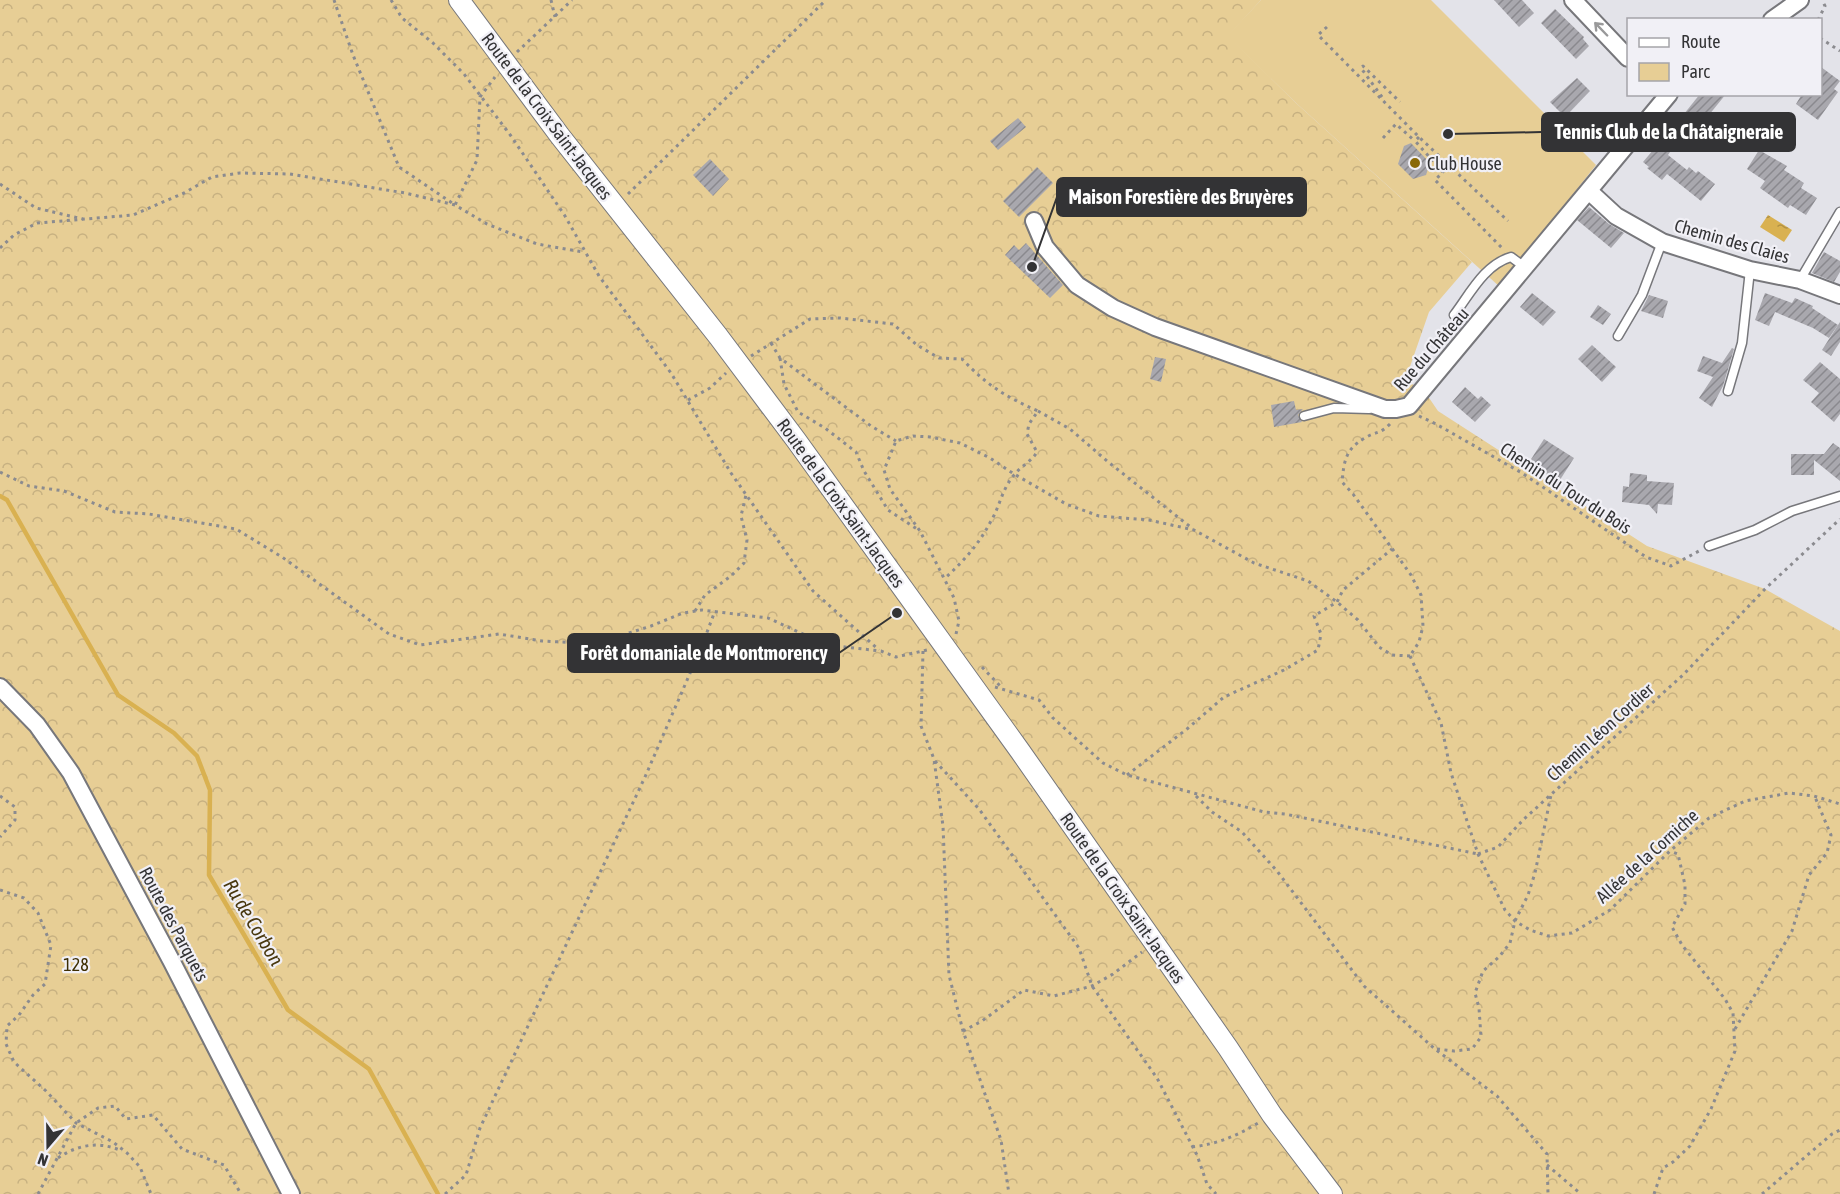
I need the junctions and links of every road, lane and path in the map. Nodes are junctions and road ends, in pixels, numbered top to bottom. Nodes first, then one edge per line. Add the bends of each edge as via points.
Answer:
1 (334, 0) edge
2 (391, 0) edge
3 (459, 0) edge
4 (551, 0) edge
5 (572, 0) edge
6 (825, 0) edge
7 (1573, 0) edge
8 (1800, 0) edge
9 (1822, 0) edge
10 (555, 17) junction
11 (1775, 18) edge
12 (1819, 18) edge
13 (1327, 27) dead end
14 (1822, 39) edge
15 (1840, 51) edge
16 (1627, 56) edge
17 (506, 63) junction
18 (1665, 96) edge
19 (480, 97) junction
20 (1400, 102) dead end
21 (1388, 106) junction
22 (1419, 136) junction
23 (1383, 138) dead end
24 (1415, 141) junction
25 (0, 183) edge
26 (1590, 192) junction
27 (454, 205) junction
28 (616, 206) junction
29 (1840, 212) edge
30 (88, 220) junction
31 (1034, 221) dead end
32 (1508, 221) dead end
33 (1662, 242) junction
34 (0, 248) edge
35 (585, 253) junction
36 (1511, 257) junction
37 (1526, 268) junction
38 (1750, 270) junction
39 (1800, 280) junction
40 (1840, 295) edge
41 (1454, 315) dead end
42 (1618, 336) dead end
43 (771, 343) junction
44 (780, 358) junction
45 (739, 364) junction
46 (1728, 391) dead end
47 (688, 400) junction
48 (1038, 411) junction
49 (1411, 413) dead end
50 (1304, 416) dead end
51 (1388, 416) junction
52 (896, 441) junction
53 (0, 472) edge
54 (1014, 474) junction
55 (746, 495) junction
56 (1840, 496) edge
57 (1840, 519) edge
58 (1194, 530) junction
59 (920, 531) junction
60 (1708, 546) joint
61 (1392, 549) junction
62 (944, 579) junction
63 (1337, 602) junction
64 (715, 611) junction
65 (694, 612) junction
66 (944, 648) junction
67 (881, 651) junction
68 (923, 651) junction
69 (1410, 656) junction
70 (969, 680) junction
71 (0, 687) edge
72 (934, 759) junction
73 (1127, 775) junction
74 (1552, 793) junction
75 (1195, 794) junction
76 (0, 796) edge
77 (1814, 796) junction
78 (1840, 804) edge
79 (0, 837) edge
80 (1670, 851) junction
81 (1478, 855) junction
82 (0, 890) edge
83 (1515, 921) junction
84 (1154, 943) junction
85 (1092, 986) junction
86 (963, 1031) junction
87 (1734, 1031) junction
88 (1435, 1049) junction
89 (1272, 1114) junction
90 (76, 1123) junction
91 (1840, 1130) edge
92 (1192, 1147) junction
93 (127, 1153) junction
94 (56, 1159) junction
95 (1547, 1165) junction
96 (38, 1194) edge
97 (151, 1194) edge
98 (241, 1194) edge
99 (291, 1194) edge
100 (445, 1194) edge
101 (1009, 1194) edge
102 (1216, 1194) edge
103 (1332, 1194) edge
104 (1548, 1194) edge
105 (1581, 1194) edge
106 (1654, 1194) edge
107 (1762, 1194) edge

1 - 27 path via 399,167
2 - 19 path via 402,18 434,43
3 - 17 street, Route de la Croix Saint-Jacques
4 - 10 path
5 - 10 path
6 - 28 path
16 -> 7 street
8 - 11 street
9 - 12 path via 1825,6
10 - 17 path
13 - 21 path via 1318,35
14 - 15 path
17 - 19 path
17 - 28 street, Route de la Croix Saint-Jacques
18 - 26 street, Rue du Château
19 - 27 path via 477,160
19 - 35 path via 565,216
20 - 21 path via 1363,66
21 - 22 path
22 - 24 path
22 - 32 path
23 - 24 path via 1396,124
24 - 36 path via 1443,172 1434,180
25 - 30 path via 36,208
26 - 33 street, Chemin des Claies via 1616,216
26 - 37 street, Rue du Château
27 - 30 path via 290,174 240,173 212,177 184,194 133,215
27 - 35 path via 487,224 537,244
28 - 45 street, Route de la Croix Saint-Jacques
29 - 39 lane
30 - 34 path via 37,223
31 - 51 street, Rue du Château via 1045,247 1077,285 1113,308
33 - 38 street, Chemin des Claies
33 - 42 lane via 1642,296
35 - 47 path
36 - 37 lane
36 - 41 lane via 1488,270
37 - 51 street, Rue du Château via 1409,406
38 - 39 street, Chemin des Claies
38 - 46 lane via 1742,343
39 - 40 street, Chemin des Claies
43 - 44 path
43 - 45 path
43 - 48 path via 810,319 893,324 939,358 962,358 1007,397
44 - 52 path
44 - 59 path via 784,384 798,412 856,452 888,510
45 - 47 path
45 - 66 street, Route de la Croix Saint-Jacques
47 - 55 path
48 - 54 path via 1027,434 1037,452 1032,461
48 - 58 path via 1070,429
49 - 60 path, Chemin du Tour du Bois via 1522,473 1646,557 1671,566
50 - 51 lane via 1334,408
51 - 61 path via 1381,433 1367,436 1353,446 1344,459 1342,482
52 - 54 path via 921,436 960,442
52 - 59 path via 884,470 890,489
53 - 65 path via 28,486 64,491 115,512 236,529 389,634 420,645 499,634 580,643 613,638
54 - 58 path via 1066,504 1099,516 1149,520
54 - 62 path via 975,546
55 - 65 path via 741,516 747,540 744,563 705,595
55 - 67 path via 813,591
56 - 60 lane
57 - 74 path, Chemin Léon Cordier via 1765,589 1683,675
58 - 63 path via 1254,562 1308,581
59 - 62 path
61 - 63 path via 1343,590
61 - 69 path via 1421,595 1423,626
62 - 66 path via 954,598 959,621 955,639
63 - 69 path via 1358,620 1379,647 1392,655
63 - 73 path via 1314,616 1321,634 1318,650 1224,697
64 - 65 path
64 - 67 path via 768,618 827,645
64 - 100 path via 645,777 480,1128 466,1175
66 - 68 path
66 - 70 street, Route de la Croix Saint-Jacques
67 - 68 path via 896,657
68 - 72 path via 921,726
69 - 81 path via 1441,723 1451,773
70 - 73 path via 1039,700 1053,718 1103,763
70 - 84 street, Route de la Croix Saint-Jacques
71 - 99 street, Route des Parquets via 37,724 71,773
72 - 85 path via 979,809 1078,948
72 - 86 path via 943,826 949,975
73 - 75 path
74 - 81 path via 1497,847
74 - 83 path, Chemin Léon Cordier via 1535,873
75 - 81 path via 1263,812
75 - 88 path via 1212,812 1242,832 1310,913 1364,986
76 - 79 path via 15,807 15,820
77 - 78 path, Allée de la Corniche
77 - 80 path, Allée de la Corniche via 1789,793 1745,801 1709,818
77 - 87 path via 1831,835 1827,853 1809,875 1792,931
80 - 83 path, Allée de la Corniche via 1610,910 1572,933 1548,936
80 - 87 path via 1678,854 1686,885 1684,904 1672,927 1725,999 1733,1013
81 - 83 path via 1505,910
82 - 90 path via 24,898 38,913 51,945 45,984 7,1026 6,1044 14,1062
83 - 88 path, Chemin Léon Cordier via 1510,943 1483,971 1475,993 1481,1037 1472,1049
84 - 85 path
84 - 89 street, Route de la Croix Saint-Jacques
85 - 86 path via 1054,996 1024,990
85 - 92 path via 1157,1078
86 - 101 path via 1001,1140
87 - 106 path via 1735,1051 1711,1109 1690,1146 1663,1168
88 - 95 path via 1497,1096 1547,1154
89 - 92 path via 1238,1135
89 - 103 street, Route de la Croix Saint-Jacques
90 - 93 path
90 - 94 path
90 - 98 path via 98,1108 115,1106 126,1119 153,1114 182,1149 224,1164
91 - 107 path
92 - 102 path
93 - 94 path via 91,1144
93 - 97 path via 140,1167
94 - 96 path
95 - 104 path
95 - 105 path

